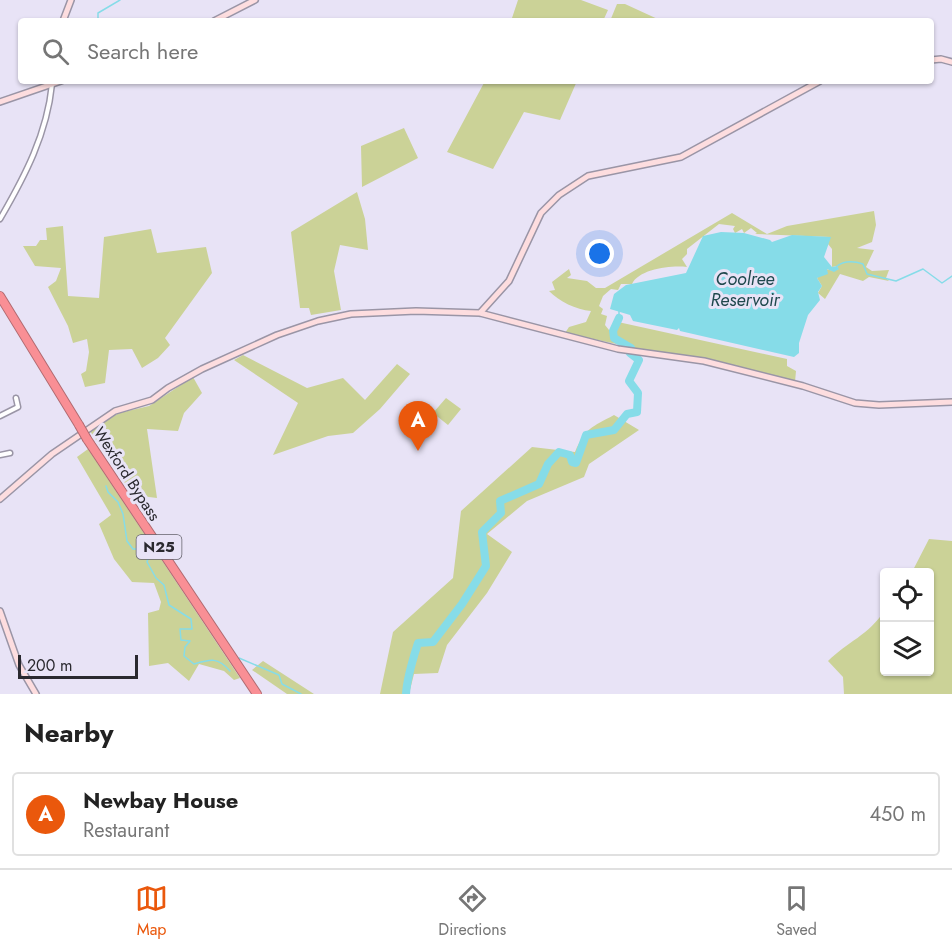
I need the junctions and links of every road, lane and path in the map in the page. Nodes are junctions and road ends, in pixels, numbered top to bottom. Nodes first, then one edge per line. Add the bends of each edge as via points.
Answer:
1 (71, 0) edge
2 (255, 0) edge
3 (64, 18) edge
4 (220, 18) edge
5 (934, 60) edge
6 (952, 62) edge
7 (49, 84) edge
8 (52, 84) edge
9 (815, 84) edge
10 (0, 102) edge
11 (0, 219) edge
12 (1, 300) edge
13 (480, 313) junction
14 (16, 398) dead end
15 (952, 402) edge
16 (0, 416) edge
17 (10, 453) dead end
18 (0, 455) edge
19 (0, 499) edge
20 (0, 611) edge
21 (36, 694) edge
22 (257, 694) edge

1 - 3 street
2 - 4 street
5 - 6 street
7 - 10 street
8 - 11 street via 46,123 37,148
9 - 13 street via 681,157 588,177 559,195 541,213 509,281
12 - 22 highway, Wexford Bypass / N25, bridge via 87,439
13 - 15 street via 618,349 704,361 855,403
13 - 19 street via 351,314 277,335 202,369 152,400 109,415 52,454
14 - 16 street via 18,407
17 - 18 street
20 - 21 street via 19,665

